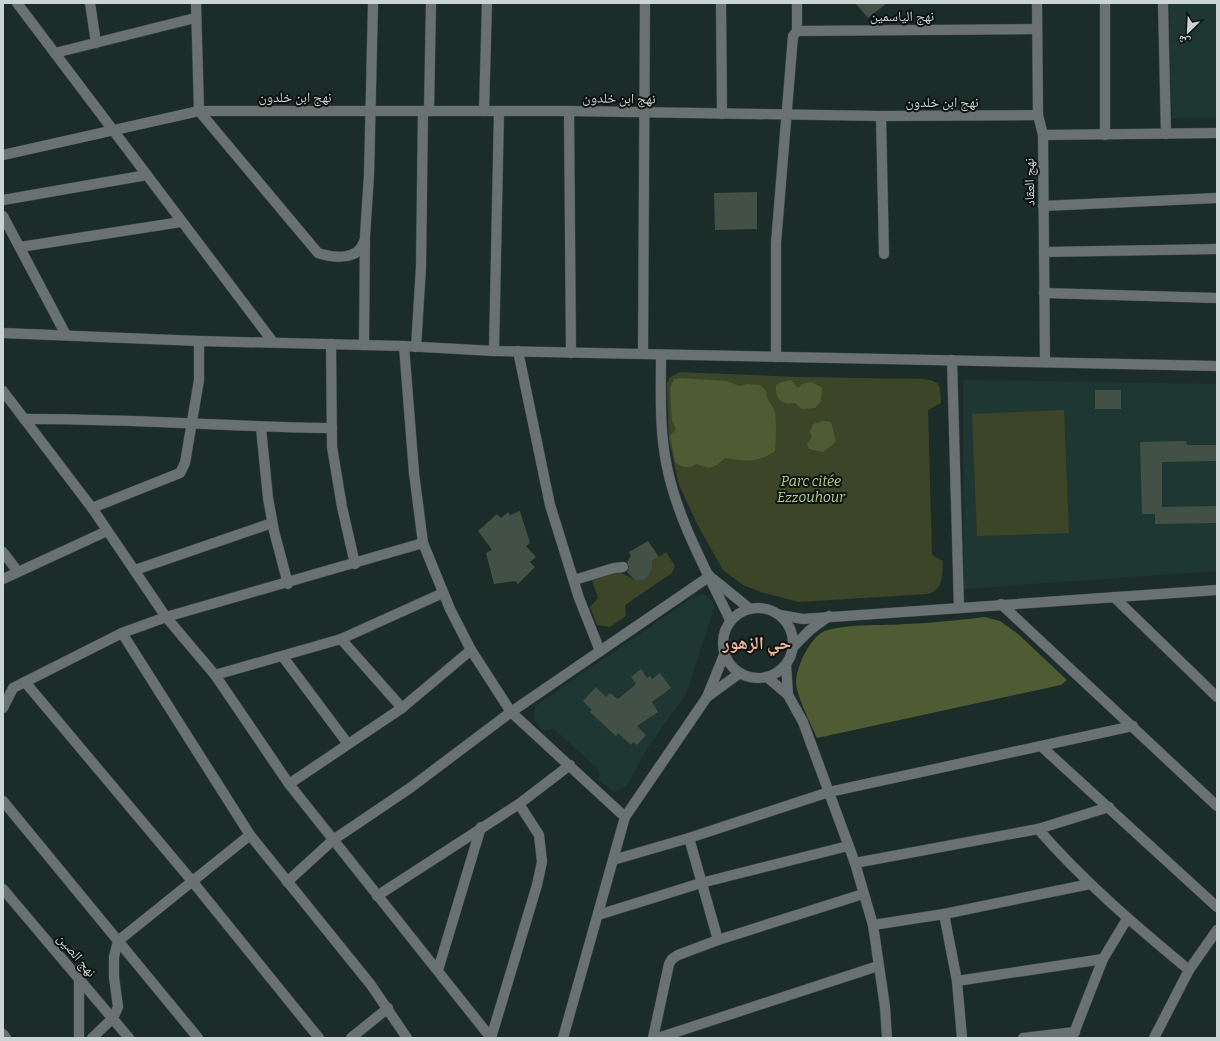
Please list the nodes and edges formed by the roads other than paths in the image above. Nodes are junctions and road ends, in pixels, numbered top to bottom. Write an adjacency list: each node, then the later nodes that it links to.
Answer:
1 (17, 3): 17 (street)
2 (90, 3): 16 (street)
3 (196, 3): 13 (street)
4 (373, 3): 23 (street)
5 (431, 3): 19 (street)
6 (487, 3): 20 (street)
7 (645, 3): 24 (street)
8 (721, 3): 25 (street)
9 (798, 3): 15 (street)
10 (1037, 3): 14 (street, نهج العقاد)
11 (1105, 3): 33 (street)
12 (1163, 3): 31 (street)
13 (195, 18): 16 (street); 18 (street)
14 (1036, 29): 15 (street, نهج الياسمين); 27 (street, نهج العقاد)
15 (797, 31): 26 (street)
16 (96, 43): 17 (street)
17 (55, 53): 29 (street)
18 (199, 110): 23 (street, نهج ابن خلدون); 29 (street, نهج ابن خلدون); 41 (street)
19 (426, 111): 20 (street, نهج ابن خلدون); 23 (street, نهج ابن خلدون); 55 (street)
20 (484, 111): 21 (street, نهج ابن خلدون)
21 (499, 111): 22 (street, نهج ابن خلدون); 56 (street)
22 (569, 111): 24 (street, نهج ابن خلدون); 58 (street)
23 (370, 112): 41 (street)
24 (645, 112): 25 (street, نهج ابن خلدون); 59 (street)
25 (722, 114): 26 (street, نهج ابن خلدون)
26 (788, 114): 28 (street, نهج ابن خلدون); 61 (street)
27 (1038, 115): 28 (street, نهج ابن خلدون); 32 (street, نهج العقاد)
28 (881, 116): 45 (street)
29 (115, 130): 34 (street, نهج ابن خلدون); 35 (street)
30 (1217, 133): 31 (street)
31 (1166, 134): 33 (street)
32 (1043, 135): 33 (street); 38 (street, نهج العقاد)
33 (1105, 135)
34 (3, 155)
35 (147, 175): 37 (street); 40 (street)
36 (1217, 198): 38 (street)
37 (3, 200)
38 (1043, 206): 44 (street, نهج العقاد)
39 (3, 216): 42 (street)
40 (181, 222): 42 (street); 51 (street)
41 (365, 236): 53 (street)
42 (20, 247): 49 (street)
43 (1217, 250): 44 (street)
44 (1044, 252): 46 (street, نهج العقاد)
45 (884, 254)
46 (1044, 293): 47 (street); 63 (street, نهج العقاد)
47 (1217, 298)
48 (3, 333): 49 (street)
49 (66, 335): 50 (street)
50 (199, 341): 51 (street); 67 (street)
51 (272, 342): 52 (street)
52 (331, 344): 53 (street); 69 (street)
53 (364, 345): 54 (street)
54 (404, 346): 55 (street); 73 (street)
55 (416, 347): 56 (street)
56 (494, 351): 57 (street)
57 (518, 351): 58 (street); 81 (street)
58 (571, 353): 59 (street)
59 (643, 353): 60 (street)
60 (661, 355): 61 (street); 79 (street)
61 (776, 357): 62 (street)
62 (952, 360): 63 (street); 87 (street)
63 (1045, 362): 64 (street)
64 (1217, 366)
65 (3, 391): 66 (street)
66 (24, 419): 67 (street); 70 (street)
67 (192, 424): 68 (street); 70 (street)
68 (261, 428): 69 (street); 71 (street)
69 (332, 428): 75 (street)
70 (92, 508): 72 (street)
71 (272, 523): 77 (street); 82 (street)
72 (107, 530): 77 (street); 78 (street)
73 (423, 544): 75 (street); 84 (street)
74 (3, 552): 78 (street)
75 (355, 564): 82 (street)
76 (623, 567): 81 (street)
77 (135, 570): 91 (street)
78 (18, 572): 80 (street)
79 (710, 576): 88 (street); 92 (street); 97 (street)
80 (3, 579)
81 (574, 580): 97 (street)
82 (288, 584): 91 (street)
83 (1217, 590): 85 (street)
84 (444, 594): 94 (street); 96 (street)
85 (1114, 597): 86 (street); 105 (street)
86 (1001, 604): 87 (street); 113 (street)
87 (959, 608): 90 (street)
88 (750, 609): 89 (street); 92 (street)
89 (780, 615): 90 (street); 95 (street)
90 (829, 616): 95 (street)
91 (166, 617): 93 (street); 102 (street)
92 (730, 620): 98 (street)
93 (122, 633): 104 (street); 126 (street)
94 (341, 639): 99 (street); 111 (street)
95 (793, 647): 100 (street)
96 (471, 650): 111 (street); 112 (street)
97 (600, 651): 112 (street)
98 (724, 655): 101 (street); 108 (street)
99 (283, 657): 102 (street); 114 (street)
100 (786, 664): 103 (street); 107 (street)
101 (740, 673): 103 (street); 108 (street)
102 (215, 675): 117 (street)
103 (768, 677): 107 (street)
104 (25, 682): 106 (street); 132 (street)
105 (1212, 688): 109 (street)
106 (8, 689): 110 (street)
107 (788, 694): 118 (street)
108 (707, 697): 123 (street)
109 (1217, 697)
110 (3, 708)
111 (402, 708): 114 (street)
112 (511, 712): 116 (street); 128 (street)
113 (1133, 726): 115 (street); 119 (street)
114 (348, 744): 117 (street)
115 (1042, 747): 118 (street); 122 (street)
116 (570, 765): 121 (street); 123 (street)
117 (288, 784): 128 (street)
118 (829, 792): 127 (street); 129 (street)
119 (1216, 801)
120 (3, 802): 146 (street)
121 (519, 804): 124 (street); 165 (street)
122 (1109, 807): 125 (street); 139 (street)
123 (625, 816): 130 (street)
124 (481, 827): 138 (street); 149 (street)
125 (1038, 829): 131 (street); 135 (street)
126 (250, 835): 132 (street); 133 (street)
127 (688, 838): 130 (street); 134 (street)
128 (333, 840): 133 (street); 138 (street)
129 (848, 846): 131 (street); 134 (street)
130 (613, 860): 141 (street)
131 (855, 863): 137 (street)
132 (192, 881): 146 (street); 162 (street)
133 (287, 882): 153 (street)
134 (701, 883): 141 (street); 145 (street)
135 (1090, 884): 140 (street); 142 (street)
136 (3, 889): 151 (street, نهج الصين)
137 (863, 894): 143 (street); 145 (street)
138 (377, 896): 149 (street)
139 (1217, 907)
140 (944, 914): 143 (street); 152 (street)
141 (598, 915): 166 (street)
142 (1127, 919): 147 (street); 150 (street)
143 (873, 925): 148 (street)
144 (1217, 930): 150 (street)
145 (718, 940): 167 (street)
146 (118, 941): 154 (street); 161 (street)
147 (1103, 959): 152 (street); 156 (street)
148 (878, 966): 168 (street); 169 (street)
149 (438, 970): 165 (street)
150 (1189, 970): 172 (street)
151 (79, 978): 154 (street, نهج الصين); 158 (street)
152 (957, 980): 170 (street)
153 (388, 1008): 163 (street); 164 (street)
154 (113, 1018): 159 (street); 160 (street, نهج الصين)
155 (3, 1034): 157 (street)
156 (1074, 1035): 171 (street)
157 (6, 1038)
158 (79, 1038)
159 (92, 1038)
160 (129, 1038)
161 (198, 1038)
162 (319, 1038)
163 (351, 1038)
164 (408, 1038)
165 (491, 1038)
166 (563, 1038)
167 (653, 1038)
168 (658, 1038)
169 (887, 1038)
170 (962, 1038)
171 (1023, 1038)
172 (1154, 1038)

